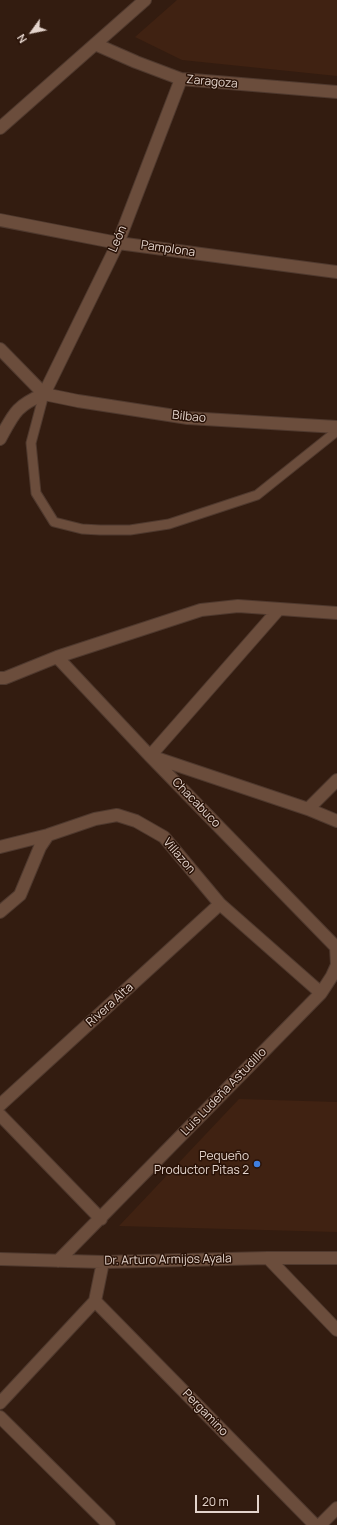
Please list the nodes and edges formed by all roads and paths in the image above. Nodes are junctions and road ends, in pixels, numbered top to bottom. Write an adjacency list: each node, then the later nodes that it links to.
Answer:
1 (145, 0): 2 (street)
2 (95, 44): 3 (street, Zaragoza); 5 (street)
3 (181, 79): 4 (street, Zaragoza); 7 (street, León)
4 (337, 92)
5 (0, 128)
6 (0, 220): 7 (street, Pamplona)
7 (118, 243): 8 (street, Pamplona); 10 (street, León)
8 (337, 272)
9 (0, 349): 10 (street)
10 (44, 394): 11 (street, Bilbao); 12 (lane); 13 (street)
11 (337, 427)
12 (337, 431)
13 (0, 439)
14 (279, 609): 15 (street); 16 (street); 18 (street)
15 (337, 613)
16 (57, 657): 17 (street); 18 (street, Chacabuco)
17 (2, 678)
18 (150, 756): 20 (street); 26 (street, Chacabuco)
19 (337, 780): 20 (street)
20 (308, 809): 21 (street)
21 (337, 821)
22 (48, 835): 23 (street, Villazon); 24 (street, Villazon); 25 (street)
23 (0, 847)
24 (220, 904): 27 (street, Villazon); 28 (street, Rivera Alta)
25 (0, 912)
26 (336, 947): 27 (street, Luis Ludeña Astudillo)
27 (321, 993): 30 (street, Luis Ludeña Astudillo)
28 (0, 1105)
29 (0, 1115): 30 (street)
30 (101, 1218): 34 (street, Luis Ludeña Astudillo)
31 (268, 1258): 32 (street, Dr. Arturo Armijos Ayala); 35 (street, Dr. Arturo Armijos Ayala); 37 (street)
32 (337, 1258)
33 (0, 1259): 34 (street, Dr. Arturo Armijos Ayala)
34 (58, 1261): 35 (street, Dr. Arturo Armijos Ayala)
35 (103, 1262): 36 (street)
36 (95, 1301): 38 (street); 42 (street, Pergamino)
37 (337, 1330)
38 (0, 1403)
39 (0, 1416): 41 (street)
40 (337, 1508): 43 (street)
41 (108, 1525)
42 (315, 1525)
43 (320, 1525)

